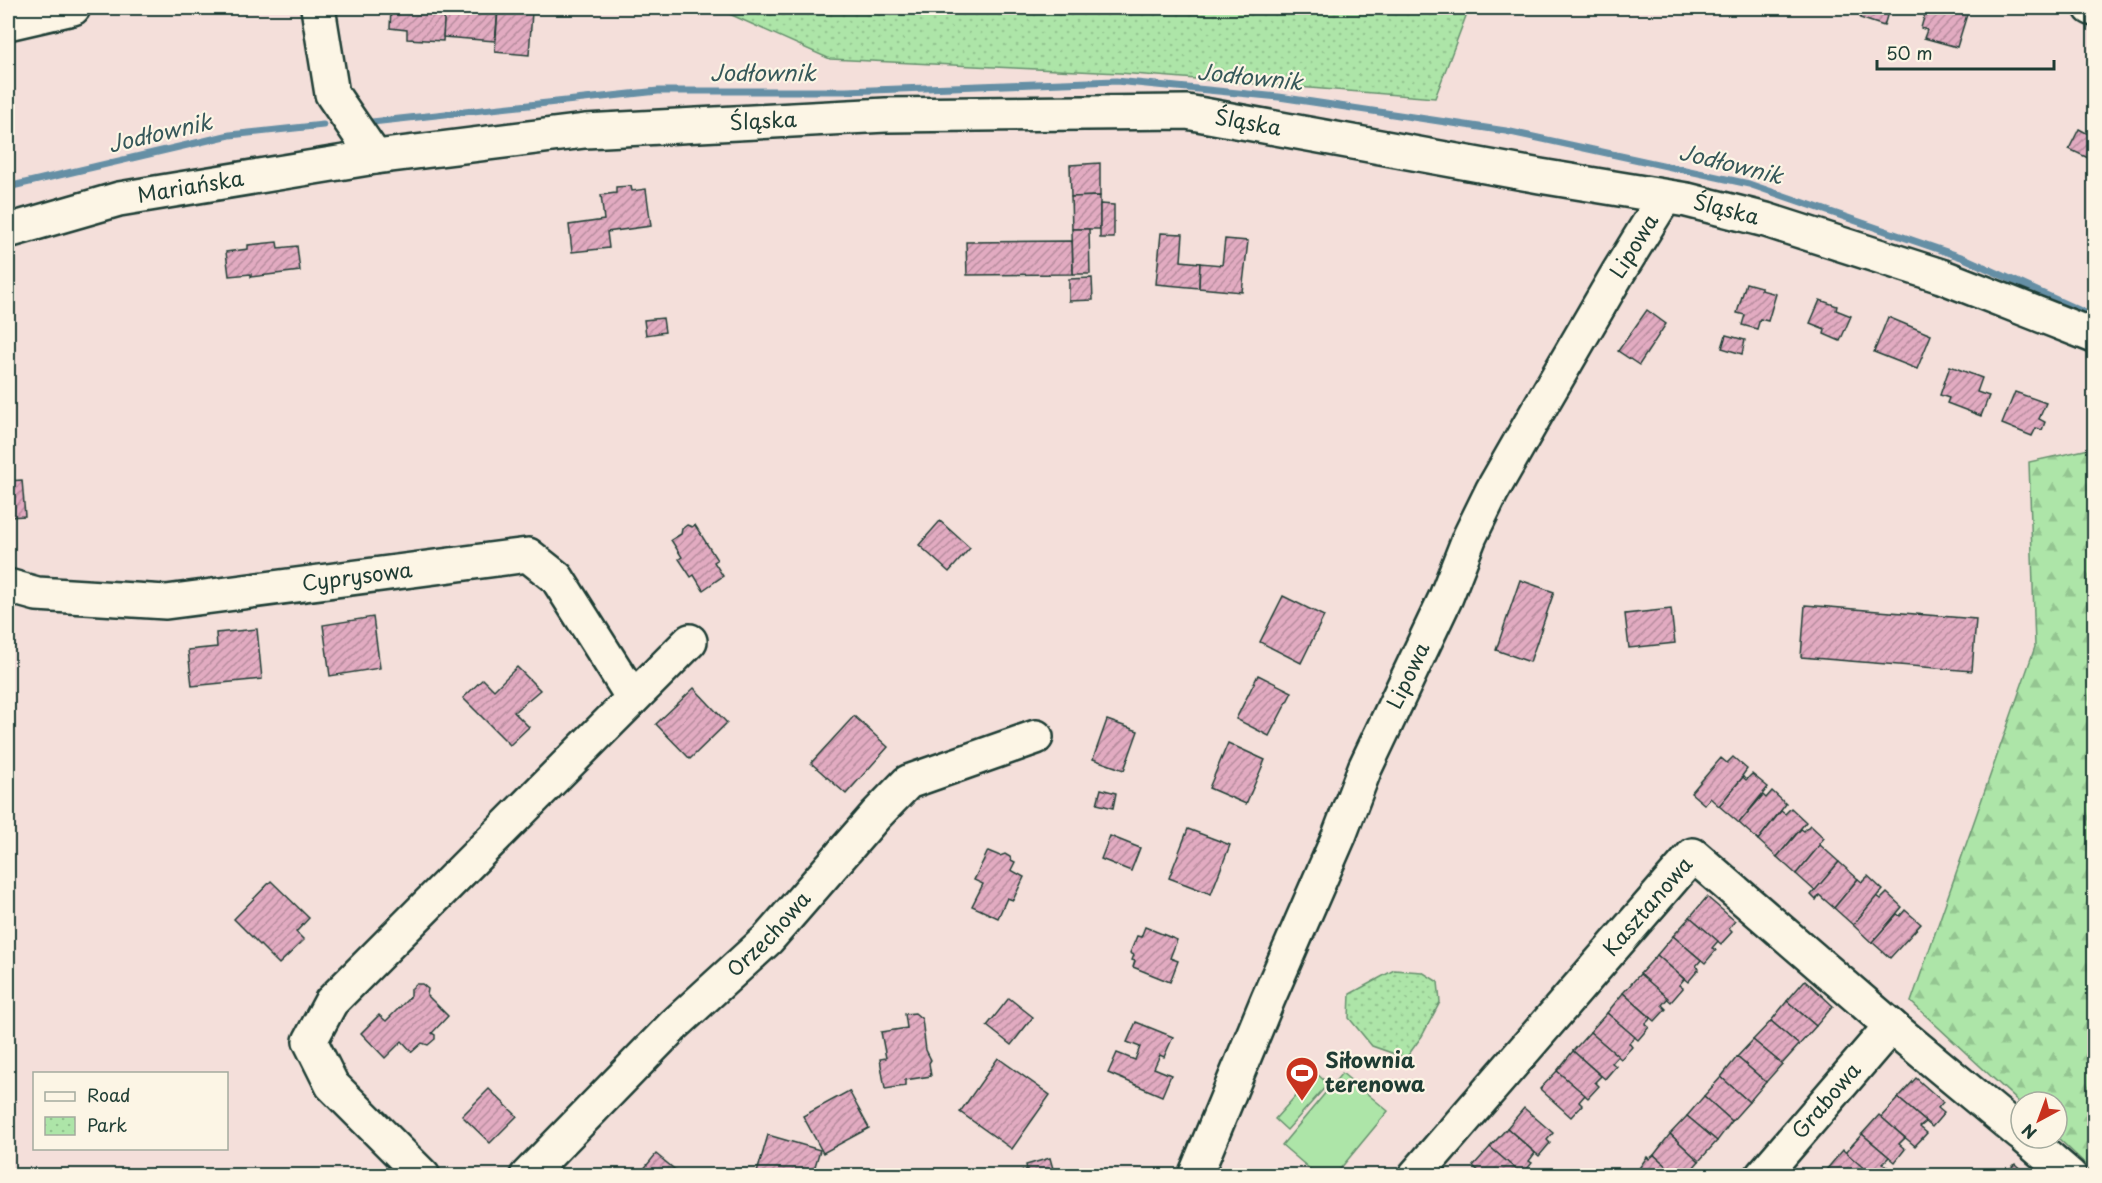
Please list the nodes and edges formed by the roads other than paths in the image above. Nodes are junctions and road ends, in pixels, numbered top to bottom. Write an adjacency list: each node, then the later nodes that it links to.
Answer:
1 (73, 8): 3 (street)
2 (318, 8): 4 (street)
3 (8, 22)
4 (375, 157): 5 (street, Śląska); 6 (street, Mariańska)
5 (1665, 197): 7 (street, Śląska); 17 (street, Lipowa)
6 (8, 231)
7 (2094, 336)
8 (8, 586): 10 (street, Cyprysowa)
9 (690, 641): 10 (street)
10 (633, 698): 15 (street)
11 (1036, 737): 16 (street, Orzechowa)
12 (1891, 1026): 13 (street, Kasztanowa); 18 (street, Kasztanowa); 19 (street, Grabowa)
13 (2009, 1124)
14 (2040, 1150): 20 (street)
15 (423, 1176)
16 (527, 1176)
17 (1195, 1176)
18 (1415, 1176)
19 (1762, 1176)
20 (2070, 1176)

